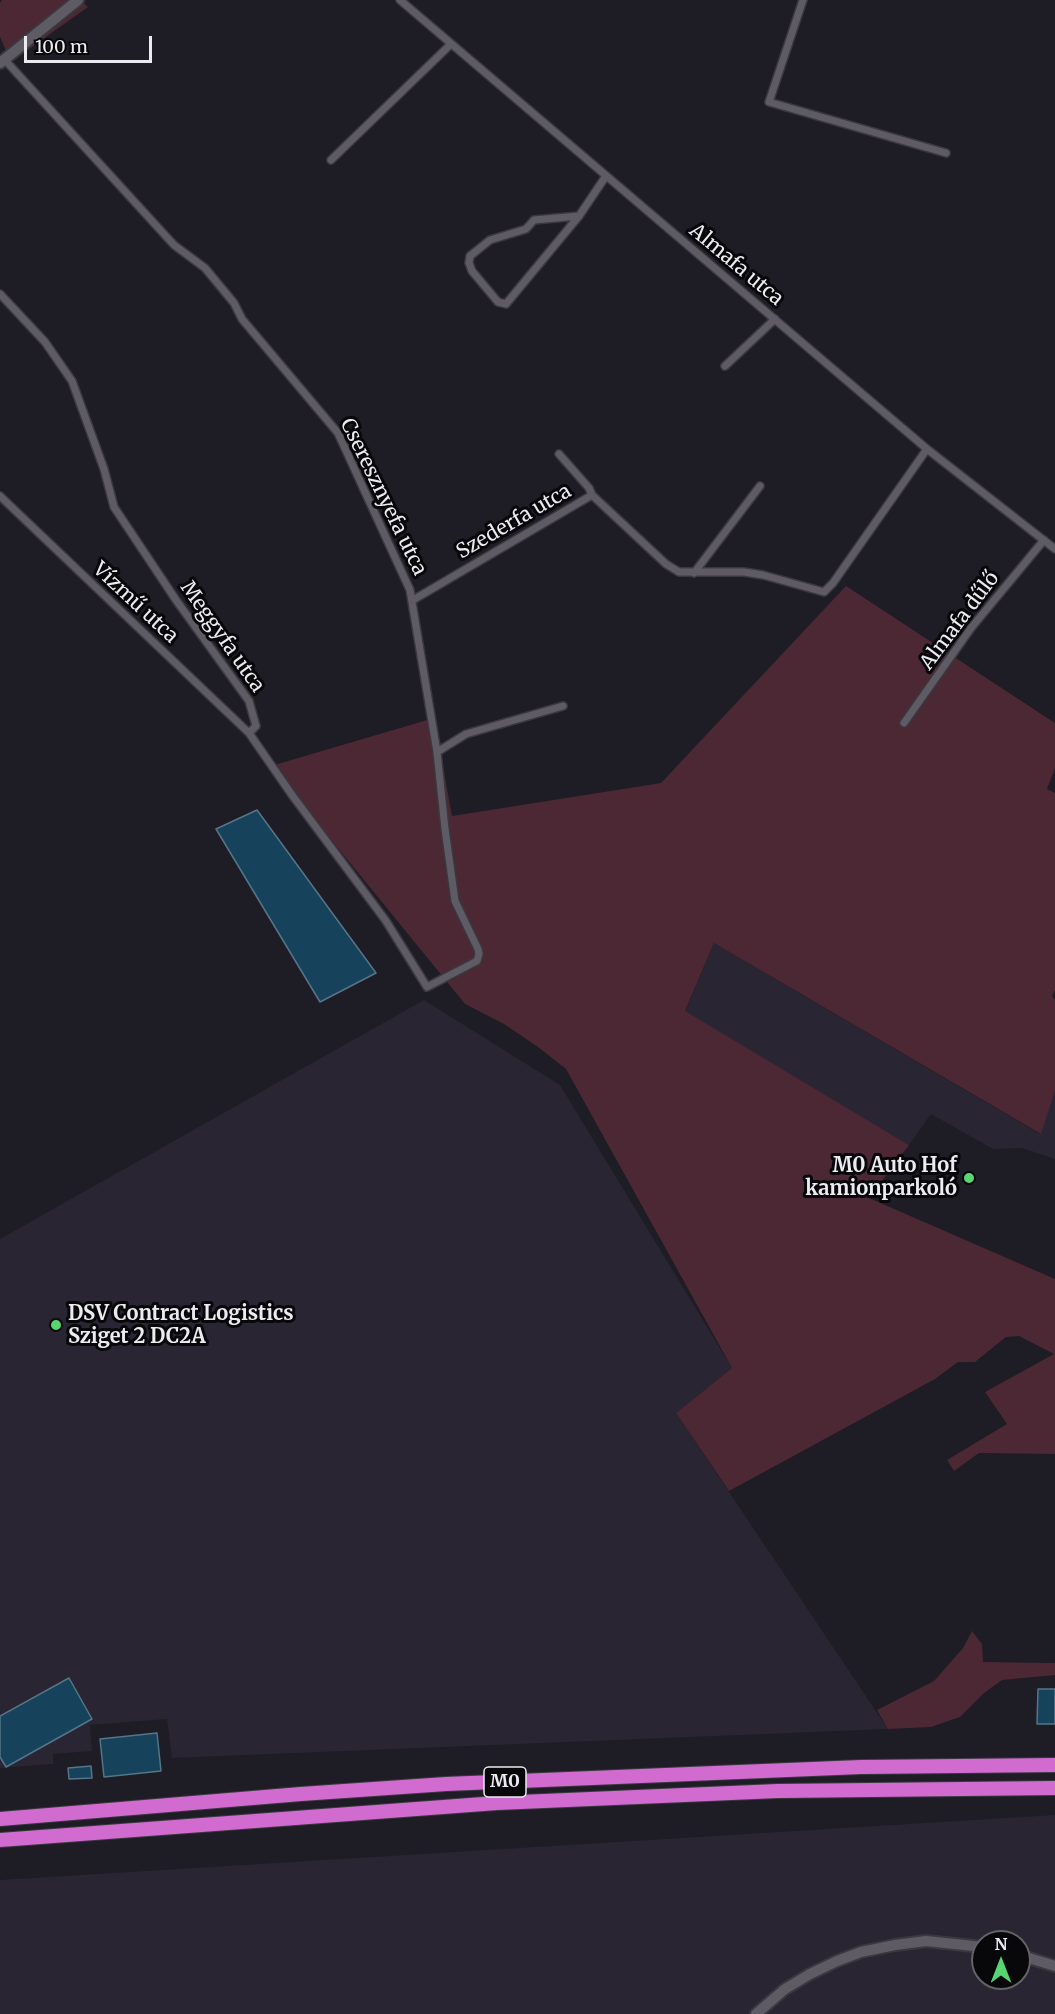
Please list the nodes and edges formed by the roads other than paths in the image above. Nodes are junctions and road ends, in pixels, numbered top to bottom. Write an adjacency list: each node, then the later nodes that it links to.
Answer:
1 (78, 0): 5 (main road)
2 (400, 0): 4 (street, Almafa utca)
3 (803, 0): 6 (street)
4 (450, 44): 7 (street); 8 (street, Almafa utca)
5 (2, 61): 21 (street, Cseresznyefa utca)
6 (946, 153)
7 (331, 160)
8 (606, 176): 9 (street); 11 (street, Almafa utca)
9 (579, 216): 9 (street)
10 (0, 294): 24 (street, Meggyfa utca)
11 (775, 319): 12 (street); 13 (street, Almafa utca)
12 (725, 366)
13 (927, 448): 18 (street, Almafa utca); 20 (street, Szederfa utca)
14 (559, 454): 16 (street)
15 (760, 486): 20 (street)
16 (592, 495): 20 (street, Szederfa utca); 21 (street, Szederfa utca)
17 (0, 496): 24 (street, Vízmű utca)
18 (1044, 540): 19 (street, Almafa utca); 23 (street, Almafa dűlő)
19 (1055, 549)
20 (694, 573)
21 (413, 600): 25 (street, Cseresznyefa utca)
22 (563, 706): 25 (street)
23 (904, 723)
24 (249, 733): 25 (street, Cseresznyefa utca)
25 (437, 752)
26 (1055, 1765): 28 (highway, M0)
27 (1055, 1788): 29 (highway, M0)
28 (0, 1817)
29 (0, 1840)
30 (971, 1946): 33 (main road)
31 (1031, 1959): 32 (main road)
32 (1055, 1966)
33 (756, 2014)

